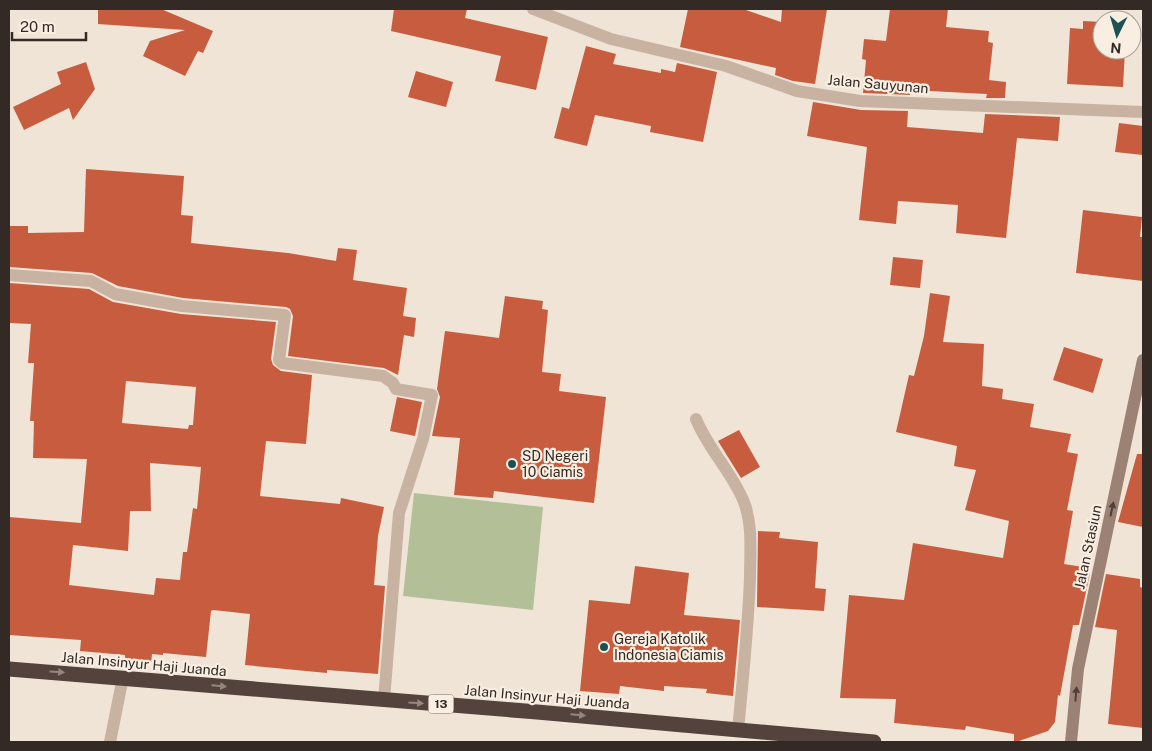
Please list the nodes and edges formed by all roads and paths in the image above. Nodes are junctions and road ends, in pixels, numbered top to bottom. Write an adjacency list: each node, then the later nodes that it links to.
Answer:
1 (533, 9): 2 (street, Jalan Sauyunan)
2 (1143, 112)
3 (9, 275): 8 (street)
4 (1143, 360): 12 (street, Jalan Stasiun, one-way to 4)
5 (696, 419): 9 (street)
6 (9, 669): 7 (highway, Jalan Insinyur Haji Juanda / 13, one-way to 7)
7 (123, 677): 8 (highway, Jalan Insinyur Haji Juanda / 13, one-way to 8); 10 (street)
8 (384, 700): 9 (highway, Jalan Insinyur Haji Juanda / 13, one-way to 9)
9 (738, 730): 11 (highway, Jalan Insinyur Haji Juanda / 13)
10 (110, 742)
11 (874, 742)
12 (1072, 742)

